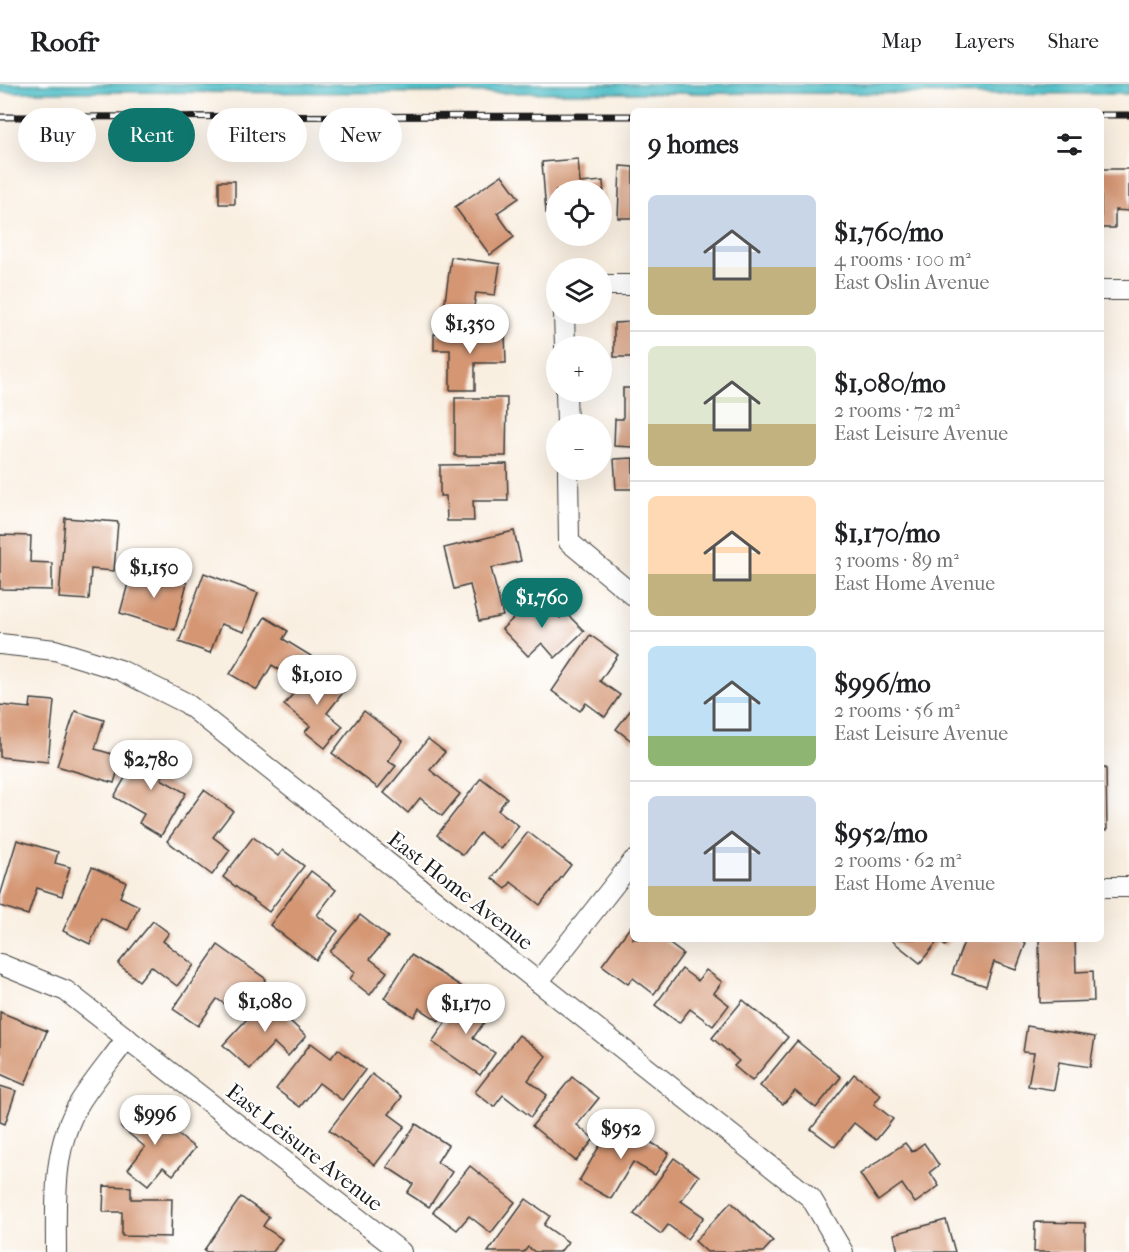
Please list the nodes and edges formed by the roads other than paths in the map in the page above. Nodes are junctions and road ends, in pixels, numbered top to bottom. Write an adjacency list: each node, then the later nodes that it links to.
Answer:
1 (612, 285): 2 (street)
2 (630, 285)
3 (1104, 290): 4 (street)
4 (1129, 290)
5 (568, 480): 6 (street)
6 (630, 593)
7 (0, 644): 12 (street, East Home Avenue)
8 (630, 865): 12 (street)
9 (1104, 887): 10 (street)
10 (1129, 888)
11 (0, 964): 13 (street, East Leisure Avenue)
12 (538, 982): 16 (street, East Home Avenue)
13 (127, 1038): 14 (street); 15 (street, East Leisure Avenue)
14 (56, 1252)
15 (401, 1252)
16 (843, 1252)

